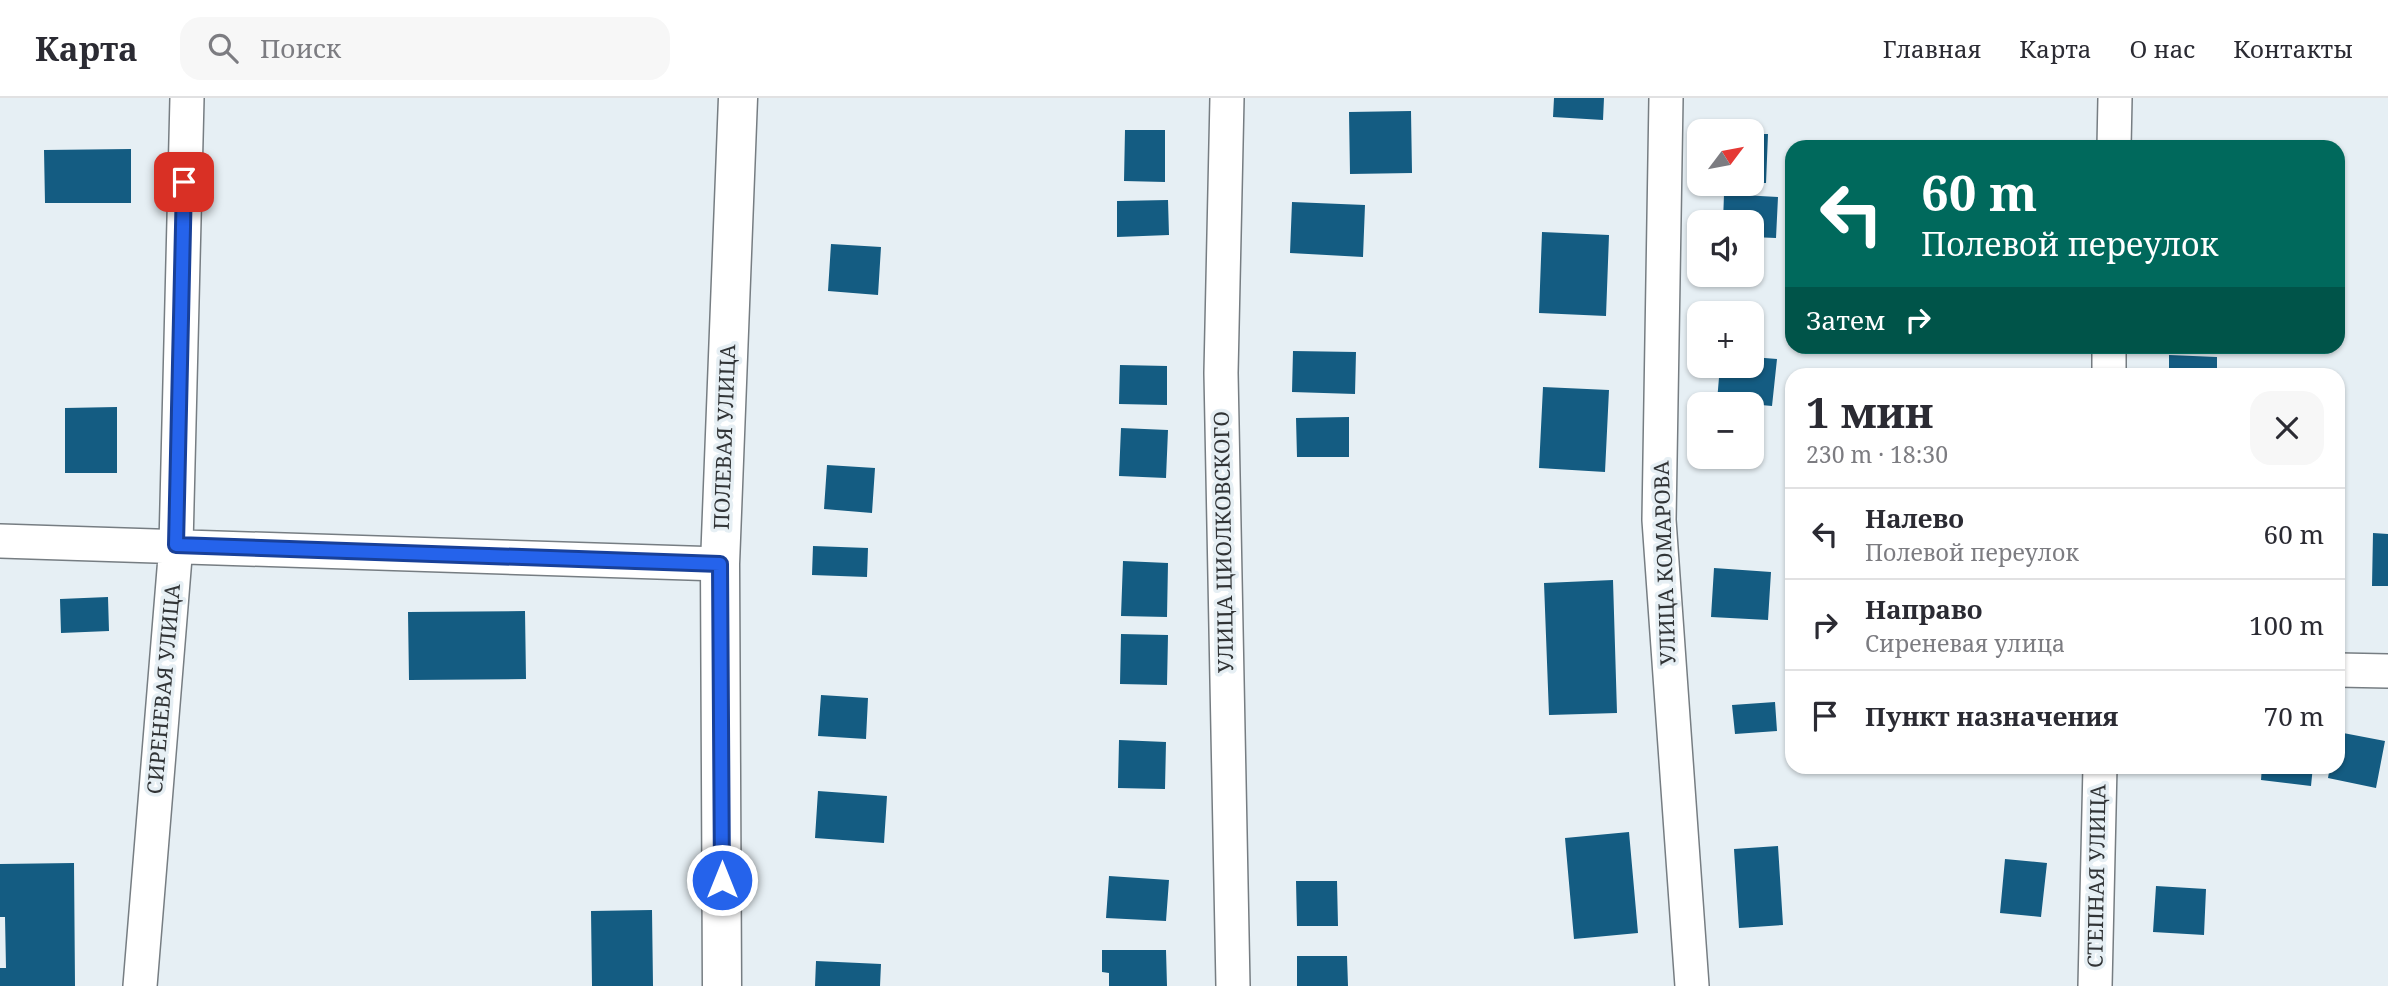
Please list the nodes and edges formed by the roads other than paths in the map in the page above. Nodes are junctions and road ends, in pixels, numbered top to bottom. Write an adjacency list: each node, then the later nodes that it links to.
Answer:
1 (187, 98): 8 (street, СИРЕНЕВАЯ УЛИЦА)
2 (738, 98): 9 (street, ПОЛЕВАЯ УЛИЦА)
3 (1227, 98): 15 (street, УЛИЦА ЦИОЛКОВСКОГО)
4 (1666, 98): 16 (street, УЛИЦА КОМАРОВА)
5 (2115, 98): 6 (street)
6 (2114, 140)
7 (0, 541): 8 (street)
8 (176, 545): 9 (street); 13 (street, СИРЕНЕВАЯ УЛИЦА)
9 (720, 564): 14 (street, ПОЛЕВАЯ УЛИЦА)
10 (2345, 670): 11 (street)
11 (2388, 671)
12 (2100, 774): 17 (street, СТЕПНАЯ УЛИЦА)
13 (141, 986)
14 (722, 986)
15 (1233, 986)
16 (1692, 986)
17 (2095, 986)

